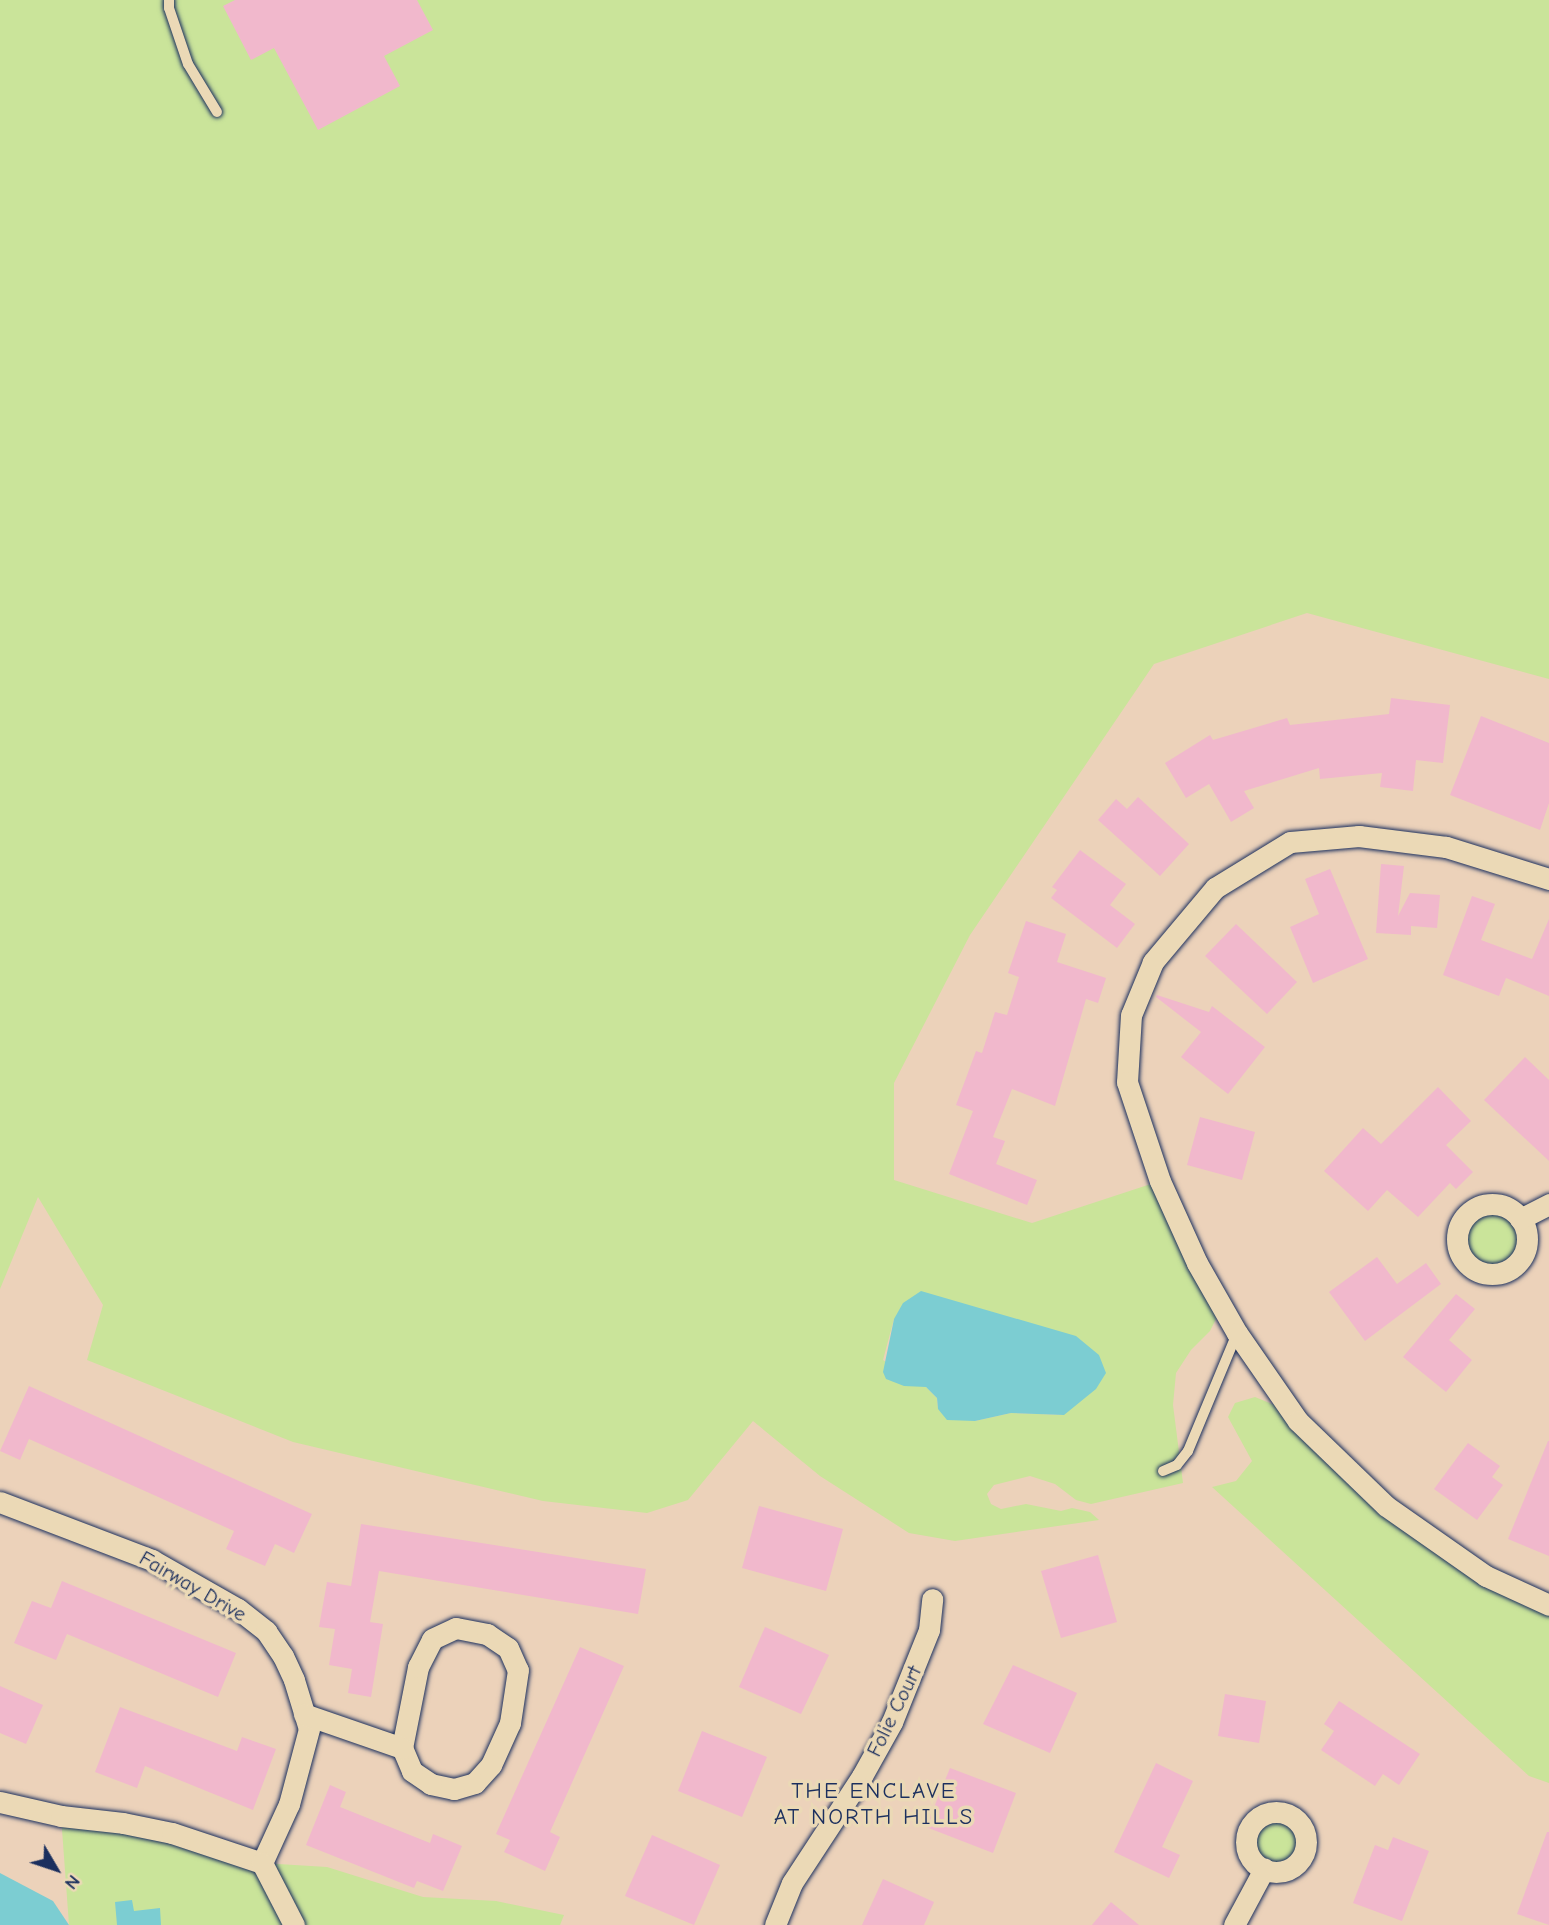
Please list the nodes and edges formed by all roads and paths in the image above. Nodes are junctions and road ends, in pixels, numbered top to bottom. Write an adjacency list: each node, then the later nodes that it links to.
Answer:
1 (169, 0): 2 (lane)
2 (217, 112)
3 (1549, 879): 6 (street)
4 (1549, 1204): 5 (street)
5 (1520, 1219)
6 (1237, 1333): 7 (lane); 10 (street)
7 (1163, 1471)
8 (0, 1502): 11 (street, Fairway Drive)
9 (932, 1599): 17 (street, Folie Court)
10 (1549, 1605)
11 (304, 1714): 12 (street); 14 (street, Fairway Drive)
12 (401, 1748): 12 (street)
13 (0, 1802): 14 (street)
14 (262, 1863): 16 (street)
15 (1264, 1869): 18 (street)
16 (292, 1923)
17 (775, 1925)
18 (1234, 1925)

